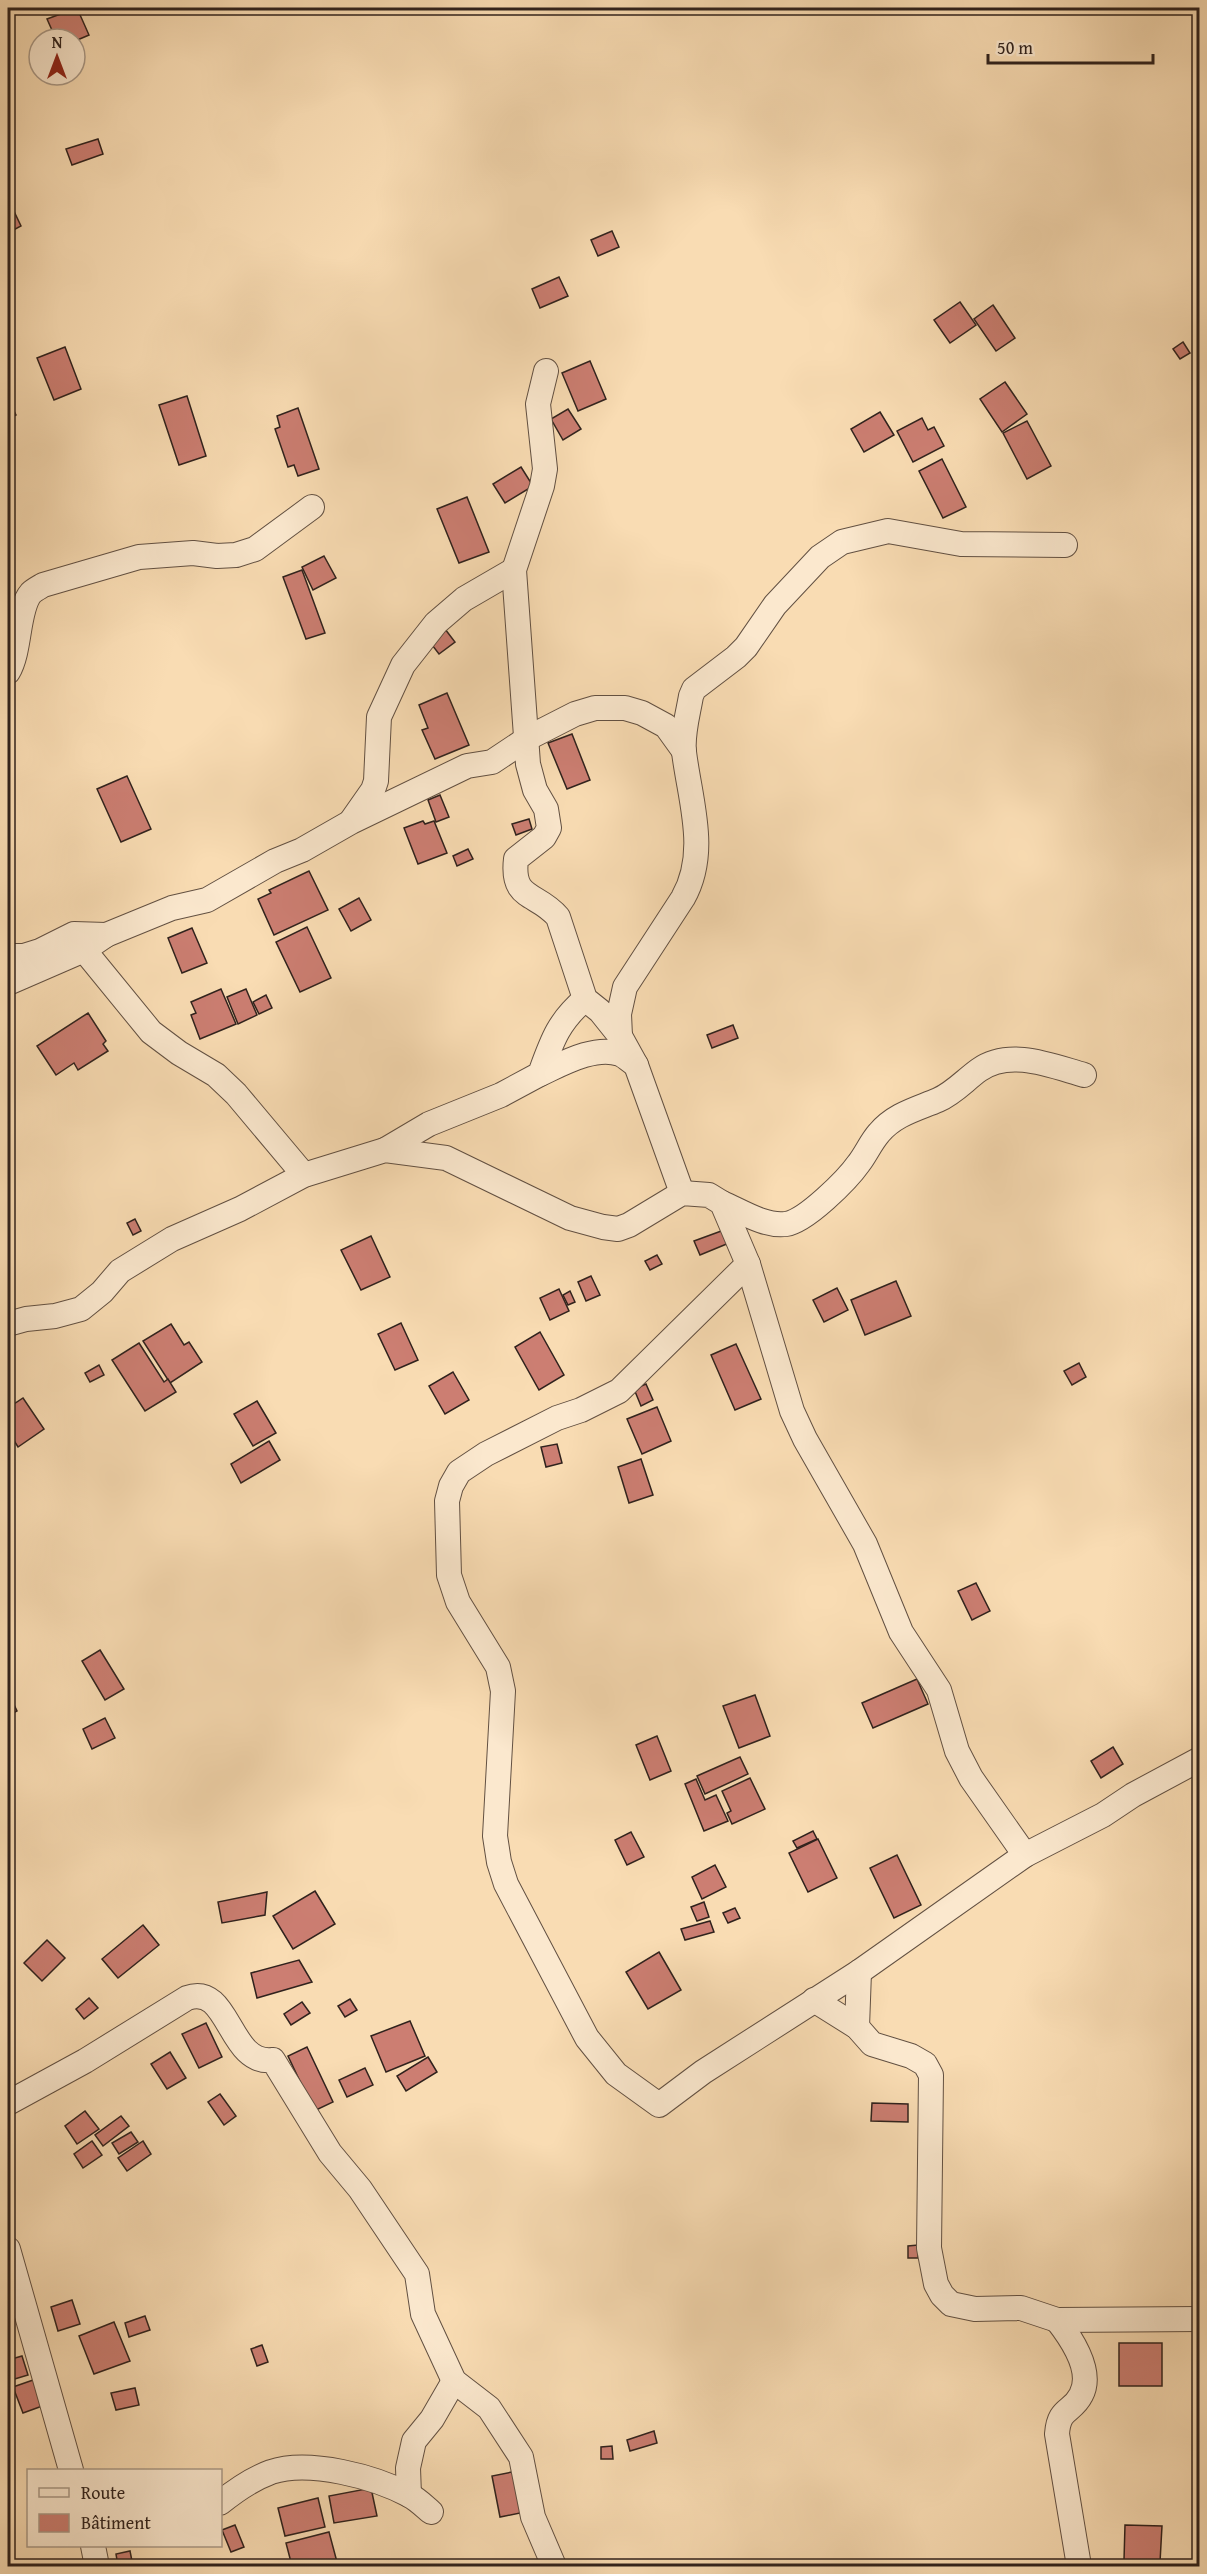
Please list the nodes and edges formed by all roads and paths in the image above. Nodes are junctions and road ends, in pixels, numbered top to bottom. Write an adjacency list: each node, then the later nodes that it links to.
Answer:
1 (546, 371): 4 (street)
2 (312, 507): 5 (street)
3 (1065, 545): 7 (street)
4 (514, 570): 6 (street); 10 (street)
5 (8, 672)
6 (528, 738): 7 (street); 8 (street); 9 (street)
7 (684, 751): 16 (street)
8 (492, 762): 9 (street); 10 (street)
9 (535, 790): 15 (street)
10 (351, 822): 11 (street)
11 (106, 934): 12 (street); 13 (street)
12 (84, 950): 14 (street); 21 (street)
13 (8, 956)
14 (8, 983)
15 (585, 999): 16 (street); 18 (street)
16 (621, 1036): 17 (street)
17 (636, 1065): 18 (street); 22 (street)
18 (540, 1074): 20 (street)
19 (1084, 1075): 23 (street)
20 (385, 1150): 21 (street); 22 (street)
21 (304, 1175): 25 (street)
22 (682, 1194): 23 (street)
23 (722, 1203): 24 (street)
24 (748, 1264): 27 (street); 29 (street)
25 (8, 1324)
26 (1200, 1759): 27 (street)
27 (1025, 1855): 28 (street)
28 (859, 1972): 29 (street); 30 (street)
29 (814, 2000): 30 (street)
30 (857, 2027): 34 (street)
31 (8, 2103): 35 (street)
32 (8, 2249): 36 (street)
33 (1200, 2319): 34 (street)
34 (1057, 2320): 41 (street)
35 (453, 2381): 37 (street); 40 (street)
36 (71, 2469)
37 (409, 2495): 38 (street); 39 (street)
38 (222, 2502)
39 (431, 2512)
40 (554, 2566)
41 (1079, 2566)

